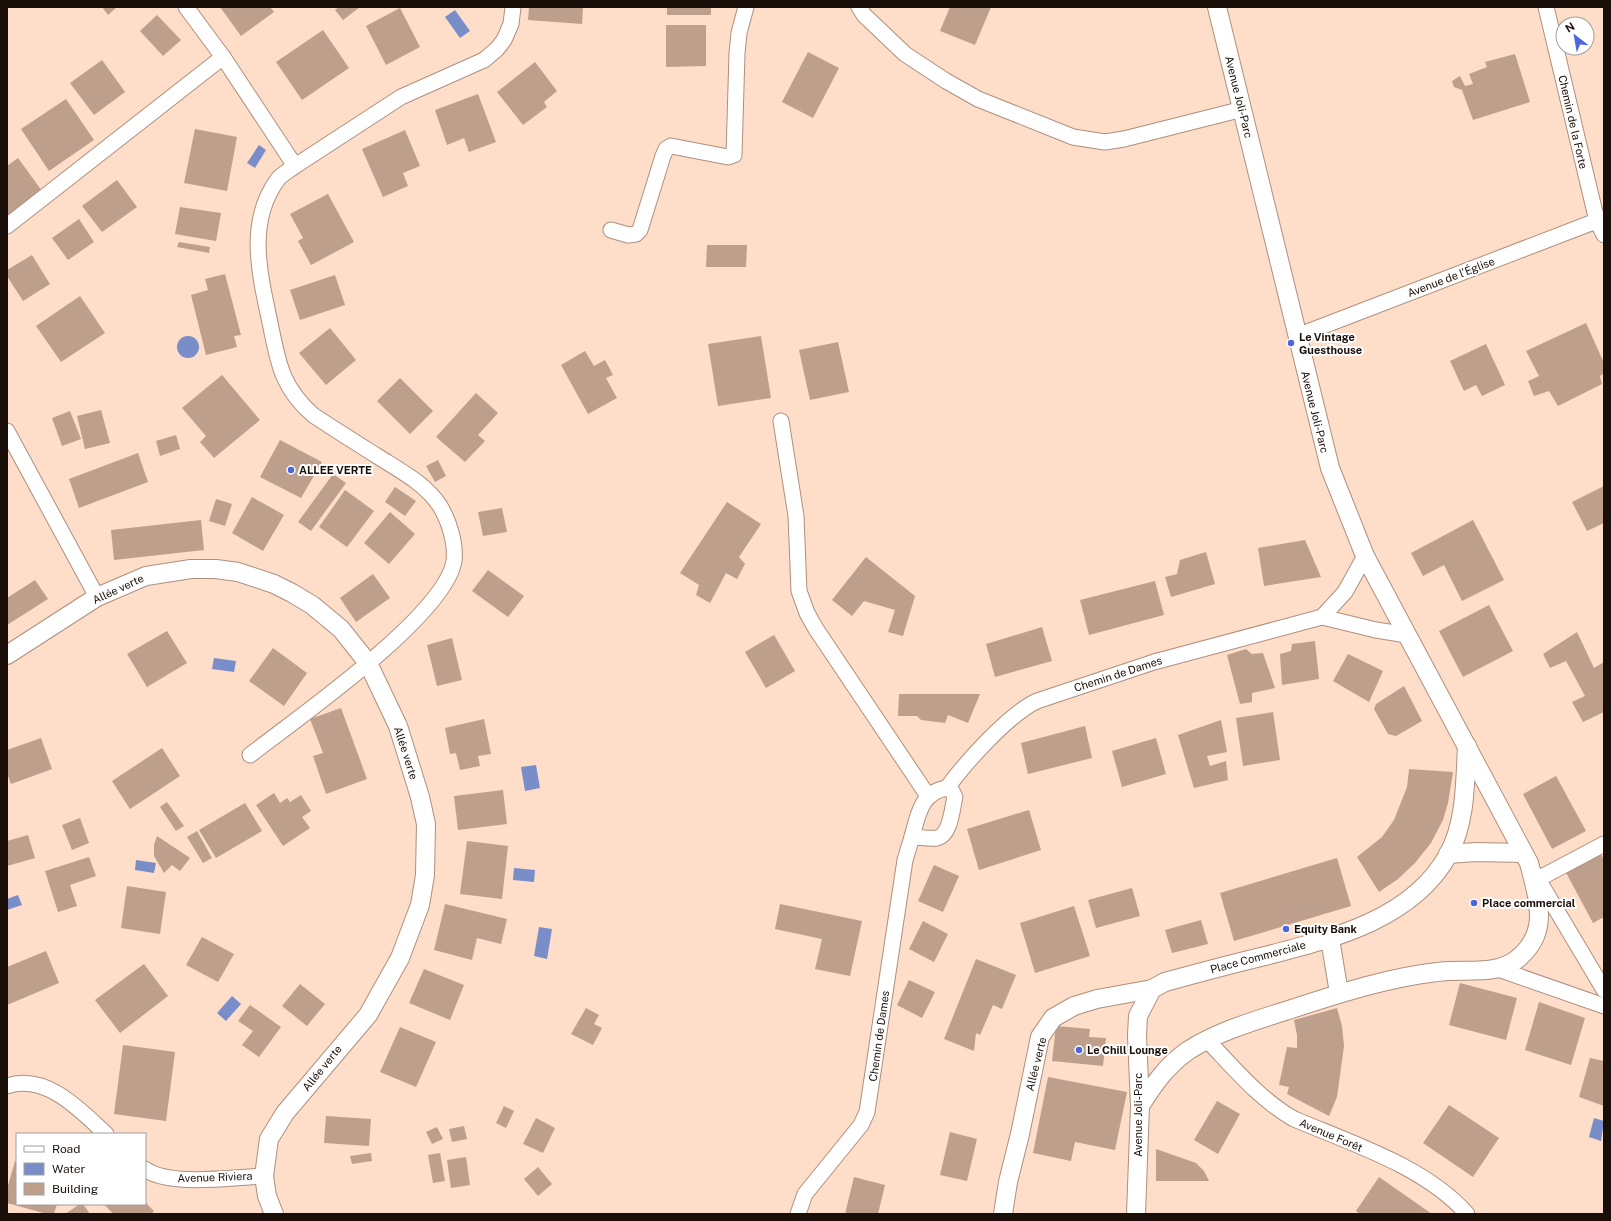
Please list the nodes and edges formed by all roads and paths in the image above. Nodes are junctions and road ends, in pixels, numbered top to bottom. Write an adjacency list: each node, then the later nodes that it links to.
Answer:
1 (186, 7): 7 (street)
2 (513, 7): 9 (street)
3 (746, 7): 12 (street)
4 (859, 7): 8 (street)
5 (1217, 7): 8 (street, Avenue Joli-Parc)
6 (1546, 7): 10 (street, Chemin de la Forte)
7 (224, 57): 9 (street); 11 (street)
8 (1243, 109): 14 (street, Avenue Joli-Parc)
9 (295, 166): 22 (street)
10 (1600, 219): 13 (street, Chemin de la Forte); 14 (street, Avenue de l'Église)
11 (7, 226)
12 (611, 230)
13 (1604, 235)
14 (1297, 336): 17 (street, Avenue Joli-Parc)
15 (781, 421): 26 (street)
16 (7, 431): 18 (street)
17 (1365, 556): 19 (street); 20 (street, Avenue Joli-Parc)
18 (97, 597): 21 (street, Allée verte); 22 (street, Allée verte)
19 (1322, 617): 20 (street); 25 (street, Chemin de Dames)
20 (1407, 635): 23 (street, Avenue Joli-Parc)
21 (7, 655)
22 (368, 663): 24 (street); 43 (street, Allée verte)
23 (1467, 746): 29 (street, Place Commerciale); 30 (street, Avenue Joli-Parc)
24 (250, 755)
25 (947, 788): 26 (street); 27 (street)
26 (928, 796): 27 (street, Chemin de Dames)
27 (912, 837): 45 (street, Chemin de Dames)
28 (1604, 844): 31 (street)
29 (1448, 854): 30 (street); 32 (street, Place Commerciale)
30 (1526, 858): 31 (street); 33 (street, Avenue Joli-Parc)
31 (1538, 879): 35 (street)
32 (1330, 939): 34 (street, Place Commerciale); 36 (street)
33 (1498, 969): 36 (street); 37 (street)
34 (1152, 990): 40 (street, Avenue Joli-Parc); 46 (street, Allée verte)
35 (1604, 990)
36 (1339, 993): 38 (street)
37 (1604, 1006)
38 (1207, 1040): 40 (street); 48 (street, Avenue Forêt)
39 (7, 1086): 41 (street)
40 (1140, 1106): 47 (street, Avenue Joli-Parc)
41 (105, 1133)
42 (146, 1170): 43 (street, Avenue Riviera)
43 (264, 1176): 44 (street, Allée verte)
44 (274, 1214)
45 (798, 1214)
46 (1003, 1214)
47 (1136, 1214)
48 (1467, 1214)

